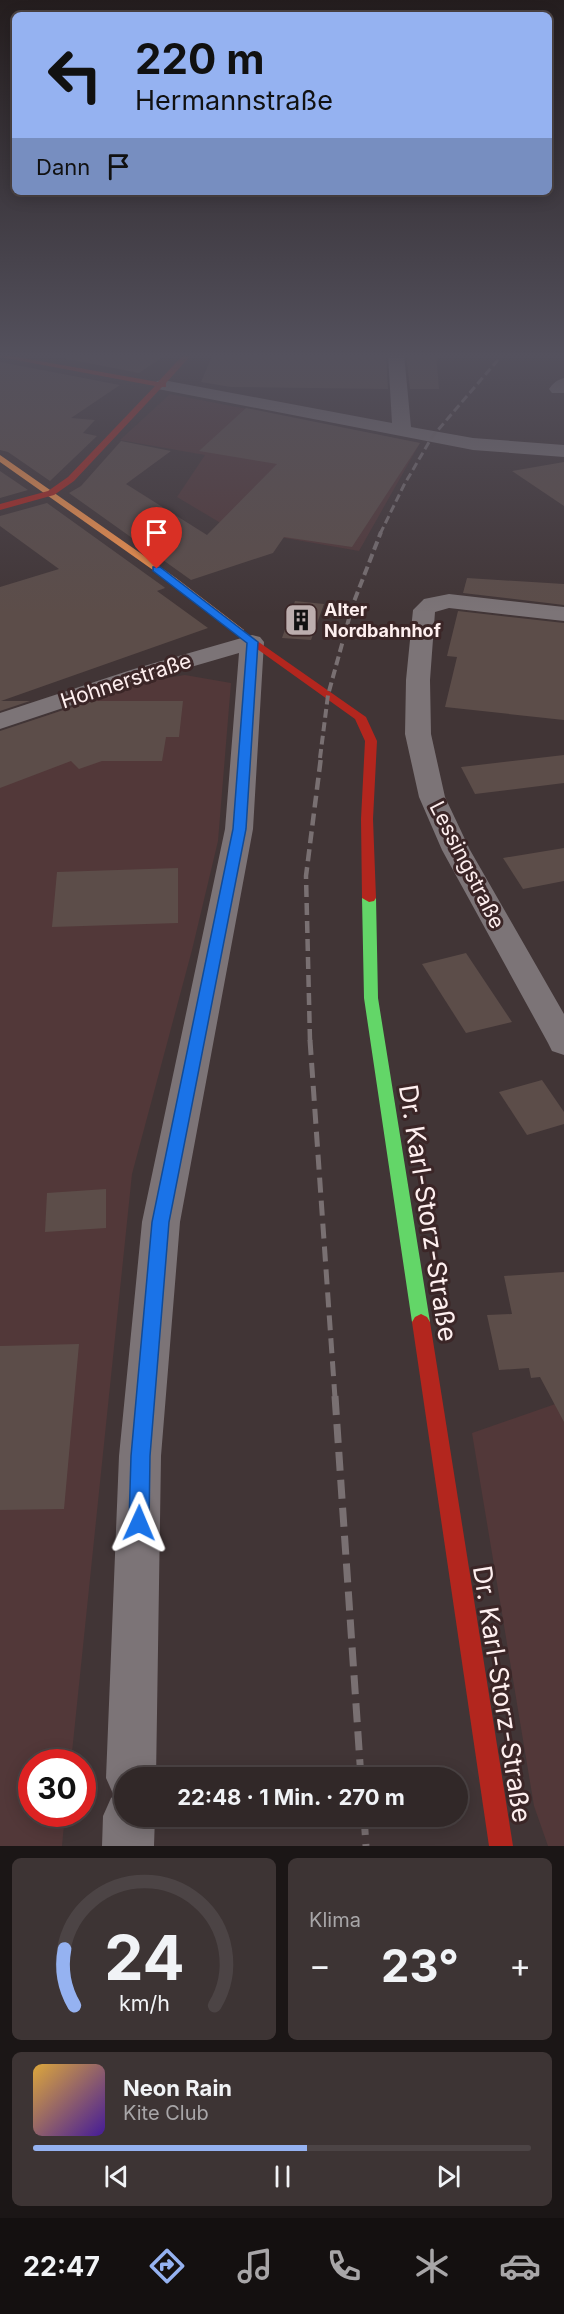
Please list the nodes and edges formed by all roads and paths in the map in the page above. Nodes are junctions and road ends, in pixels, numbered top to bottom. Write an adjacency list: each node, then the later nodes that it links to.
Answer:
1 (109, 440): 5 (street)
2 (452, 440): 3 (street)
3 (564, 451)
4 (0, 458): 5 (street, Dr. Karl-Storz-Straße)
5 (51, 493): 6 (street); 8 (street, Dr. Karl-Storz-Straße)
6 (0, 507)
7 (564, 614): 10 (street, Lessingstraße)
8 (252, 642): 9 (street, Hohnerstraße); 11 (street); 14 (street, Dr. Karl-Storz-Straße)
9 (0, 721)
10 (564, 1043)
11 (131, 1767)
12 (129, 1827): 13 (street)
13 (128, 1846)
14 (501, 1846)

